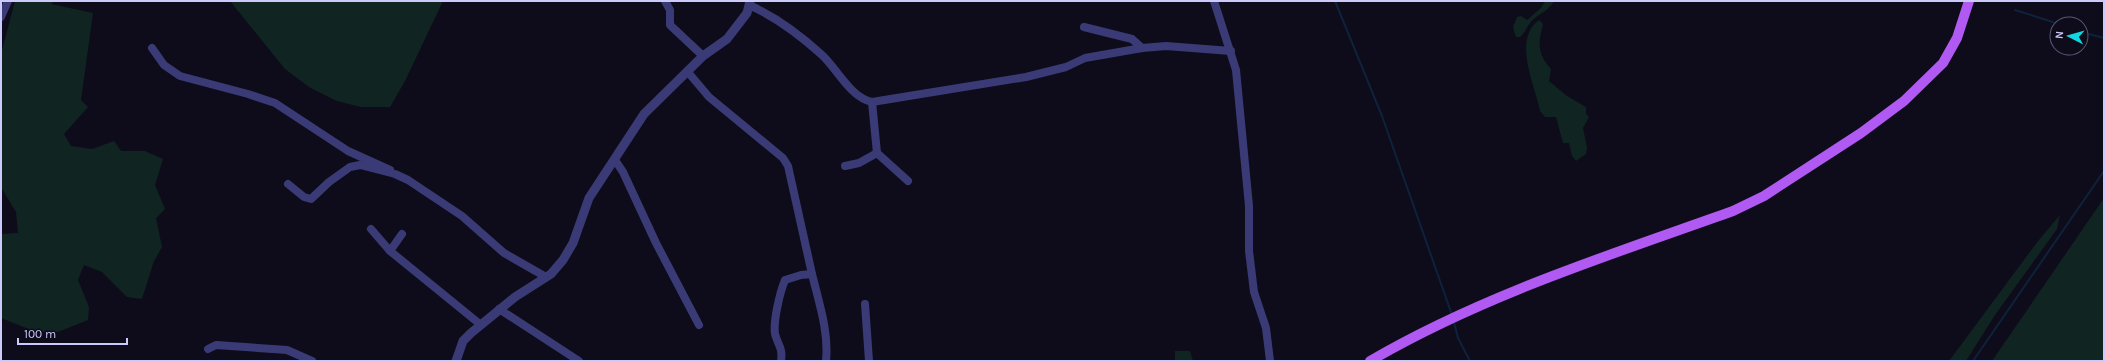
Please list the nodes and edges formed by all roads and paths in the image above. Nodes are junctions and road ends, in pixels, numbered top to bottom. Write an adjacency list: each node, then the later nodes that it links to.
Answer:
1 (8, 1): 6 (street)
2 (665, 1): 11 (street)
3 (1214, 1): 10 (street)
4 (1969, 1): 37 (main road)
5 (749, 3): 11 (street); 13 (street)
6 (1, 17)
7 (1084, 27): 9 (street)
8 (152, 48): 17 (street)
9 (1142, 48): 10 (street); 13 (street)
10 (1231, 51): 36 (street)
11 (704, 56): 12 (street)
12 (687, 71): 15 (street); 23 (street)
13 (872, 102): 14 (street)
14 (878, 153): 16 (street); 18 (street)
15 (615, 160): 24 (street); 28 (street)
16 (845, 166)
17 (396, 174): 19 (street); 24 (street)
18 (908, 181)
19 (288, 184)
20 (371, 229): 22 (street)
21 (402, 234): 22 (street)
22 (390, 251): 27 (street)
23 (812, 274): 33 (street); 34 (street)
24 (546, 277): 26 (street)
25 (865, 304): 35 (street)
26 (499, 309): 27 (street); 32 (street)
27 (481, 325): 31 (street)
28 (699, 325)
29 (208, 349): 30 (street)
30 (312, 361)
31 (456, 361)
32 (579, 361)
33 (781, 361)
34 (826, 361)
35 (869, 361)
36 (1270, 361)
37 (1370, 361)

